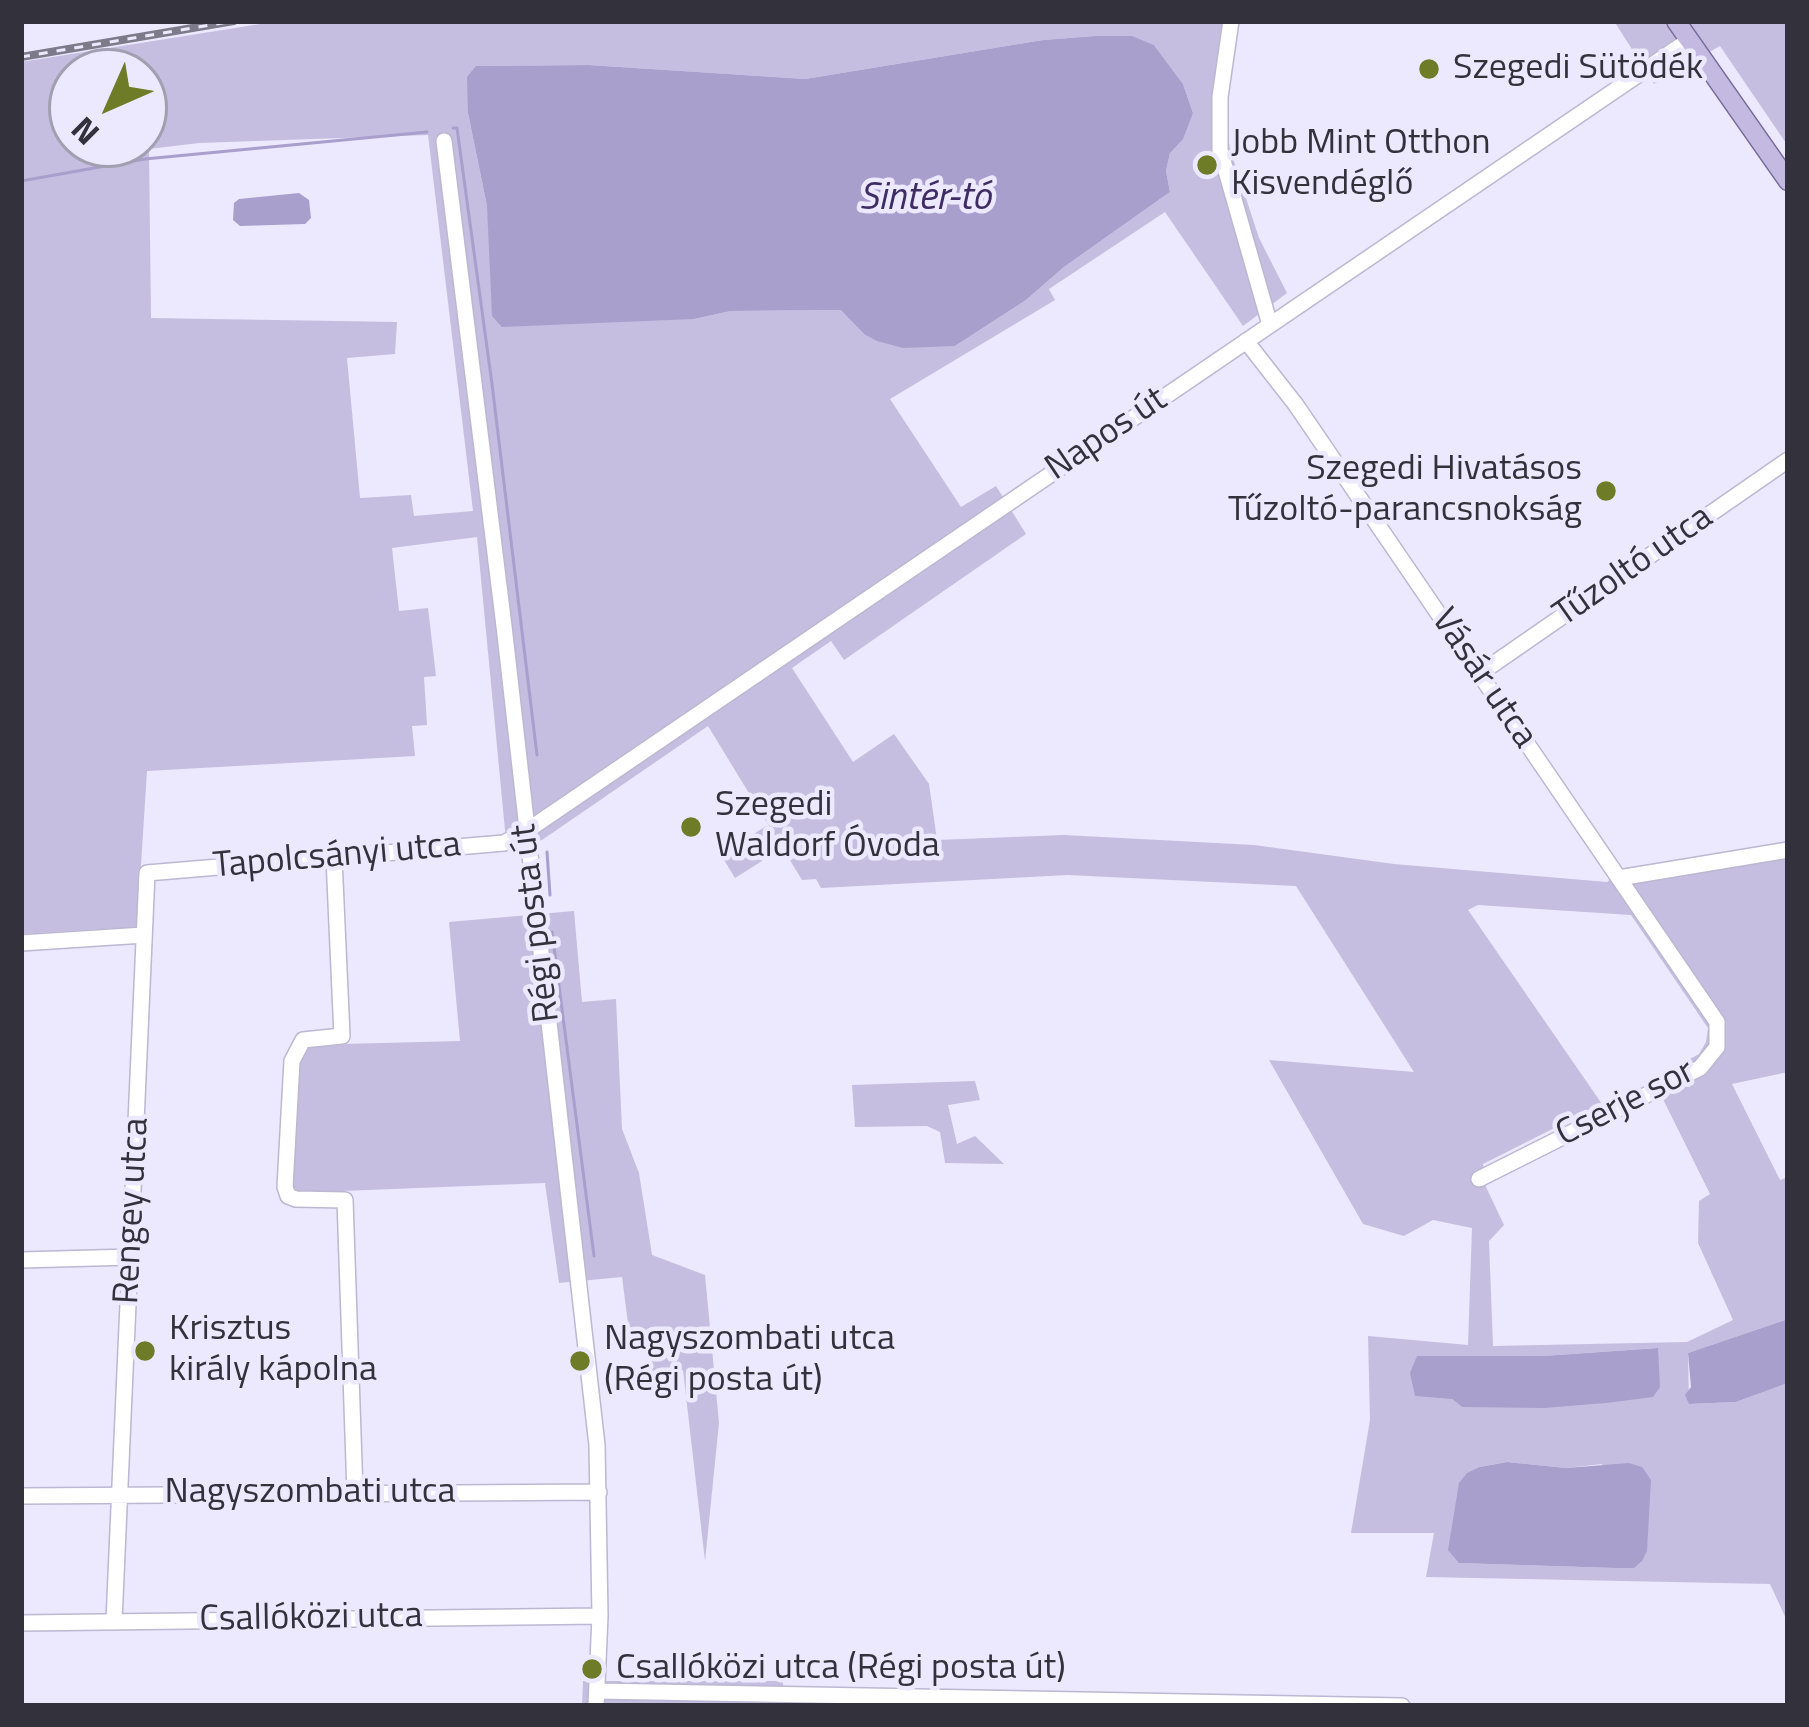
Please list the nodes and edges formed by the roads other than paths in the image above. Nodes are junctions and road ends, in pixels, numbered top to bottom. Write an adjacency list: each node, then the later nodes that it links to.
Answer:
1 (1231, 21): 6 (street)
2 (1676, 21): 3 (main road)
3 (1689, 40): 5 (main road); 6 (street, Napos út)
4 (444, 141): 10 (street, Régi posta út)
5 (1788, 182)
6 (1270, 325): 7 (street, Napos út)
7 (1246, 341): 9 (street, Vásár utca); 10 (street, Napos út)
8 (1788, 460): 9 (street, Tűzoltó utca)
9 (1479, 674): 14 (street, Vásár utca)
10 (525, 832): 12 (street, Tapolcsányi utca); 20 (street, Régi posta út)
11 (1788, 850): 14 (street)
12 (334, 858): 13 (street, Tapolcsányi utca); 22 (street)
13 (147, 873): 15 (street, Rengey utca)
14 (1619, 878): 17 (street, Cserje sor)
15 (145, 935): 16 (street); 18 (street, Rengey utca)
16 (21, 943)
17 (1479, 1179)
18 (131, 1257): 19 (street); 21 (street, Rengey utca)
19 (21, 1260)
20 (599, 1492): 22 (street, Nagyszombati utca); 24 (street, Régi posta út)
21 (118, 1493): 22 (street, Nagyszombati utca); 23 (street, Nagyszombati utca); 25 (street, Rengey utca)
22 (355, 1493)
23 (21, 1496)
24 (600, 1616): 25 (street, Csallóközi utca); 27 (street, Régi posta út)
25 (114, 1622): 26 (street, Csallóközi utca)
26 (21, 1623)
27 (597, 1698): 28 (street)
28 (1402, 1706)

